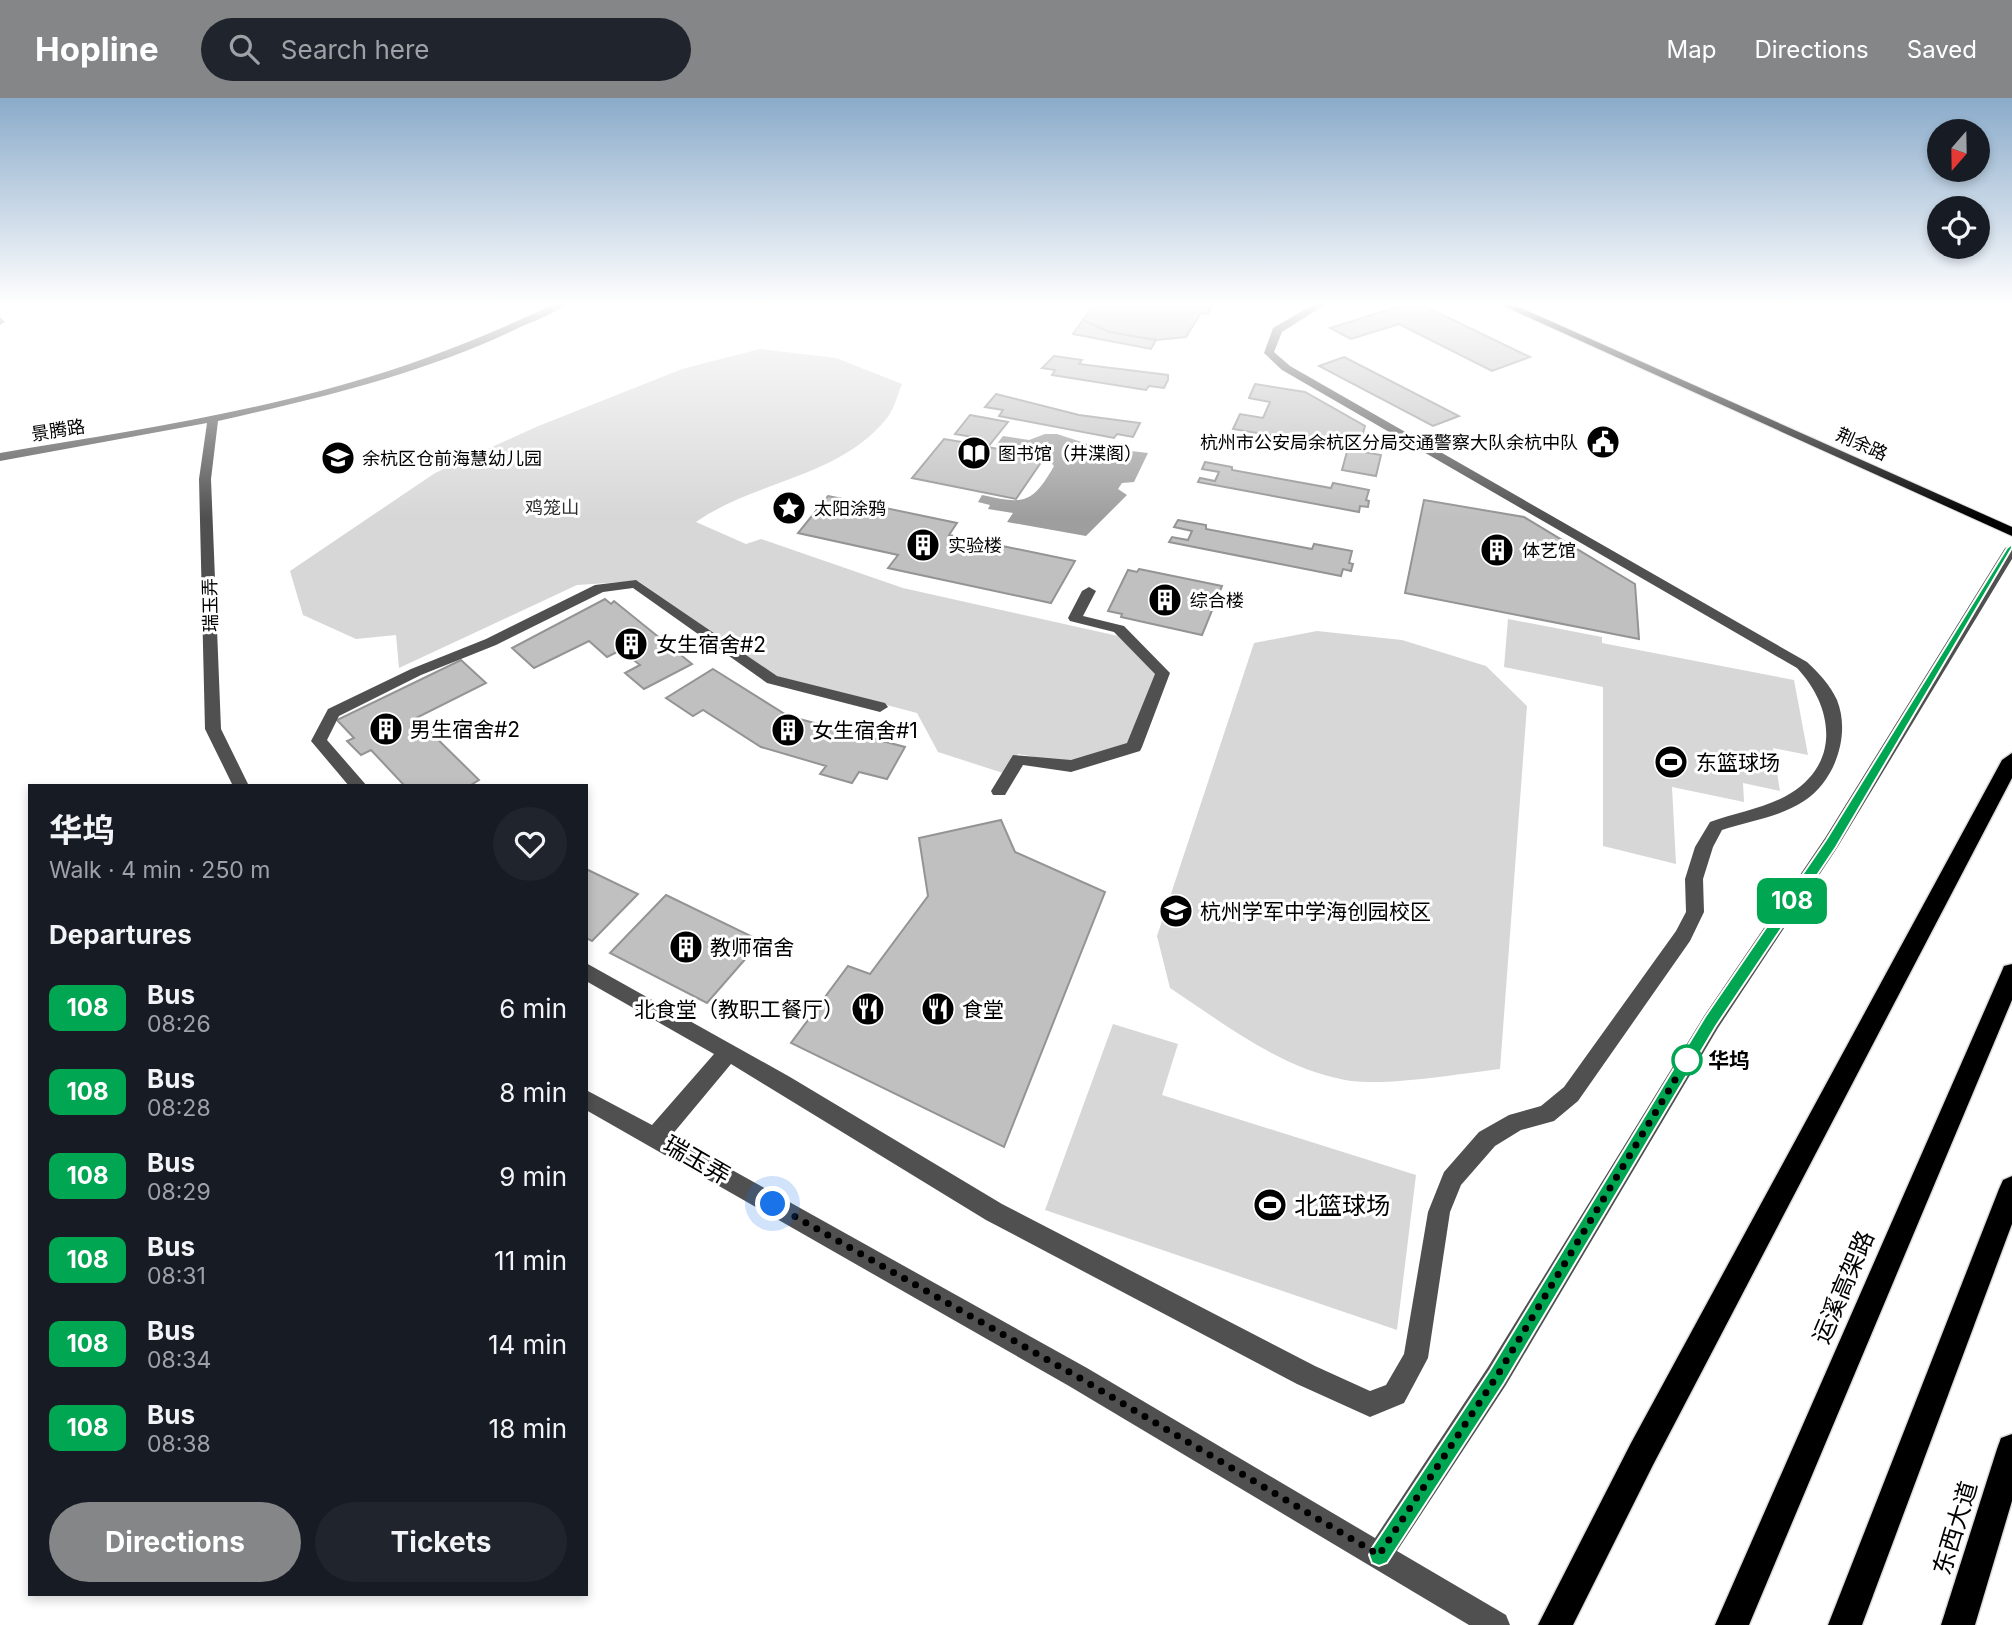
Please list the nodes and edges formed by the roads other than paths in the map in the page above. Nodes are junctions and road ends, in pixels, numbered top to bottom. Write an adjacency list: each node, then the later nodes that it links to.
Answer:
1 (385, 375): 4 (street, 景腾路)
2 (1299, 375): 16 (street)
3 (1663, 375): 6 (main road, 荆余路)
4 (213, 418): 5 (street, 景腾路); 11 (street, 瑞玉弄)
5 (0, 457)
6 (2012, 532)
7 (2012, 548): 21 (street)
8 (1089, 591): 13 (street)
9 (880, 708): 12 (street)
10 (2012, 761): 23 (highway)
11 (241, 784)
12 (357, 784)
13 (999, 791)
14 (588, 972): 16 (street)
15 (2012, 973): 24 (highway, 运溪高架路)
16 (729, 1052): 18 (street)
17 (588, 1100): 18 (street, 瑞玉弄)
18 (656, 1137): 21 (street, 瑞玉弄)
19 (2012, 1189): 25 (highway)
20 (2012, 1449): 26 (highway, 东西大道)
21 (1379, 1555): 22 (street, 瑞玉弄)
22 (1496, 1625)
23 (1555, 1625)
24 (1732, 1625)
25 (1844, 1625)
26 (1958, 1625)

